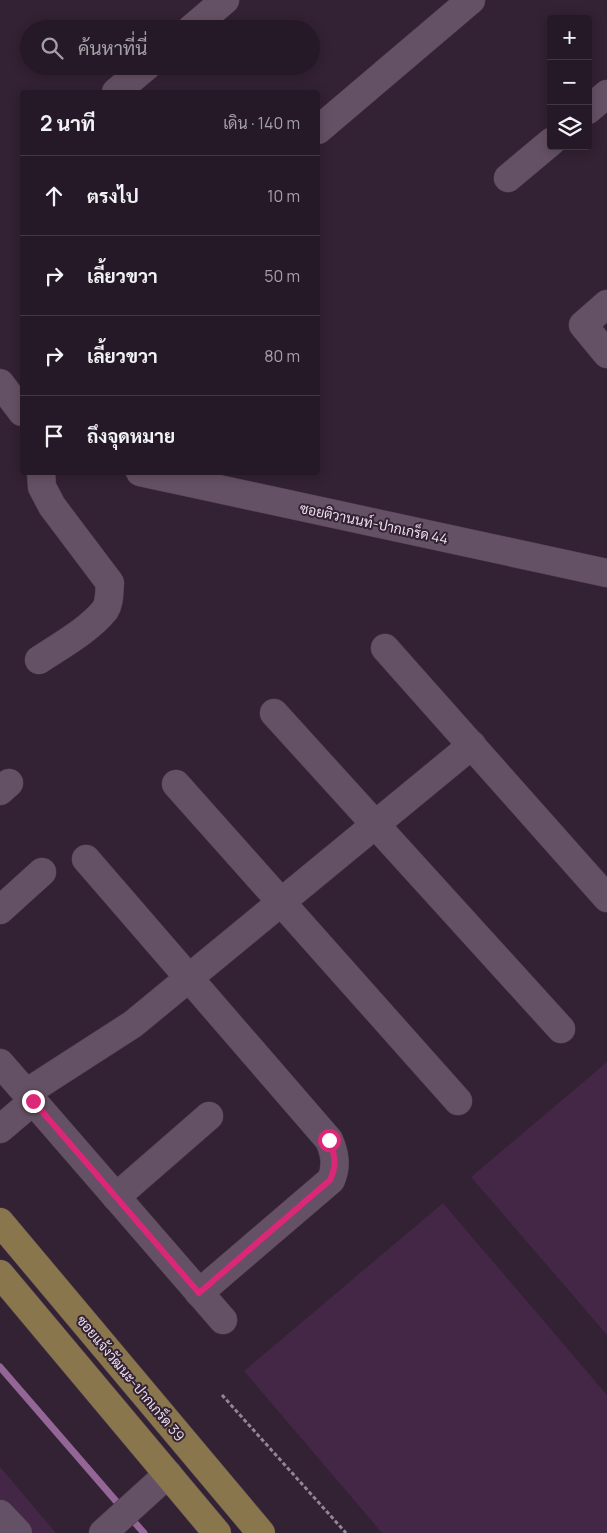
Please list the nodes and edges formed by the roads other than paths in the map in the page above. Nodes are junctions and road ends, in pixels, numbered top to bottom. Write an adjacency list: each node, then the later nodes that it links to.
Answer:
1 (225, 0): 3 (street)
2 (470, 0): 8 (street)
3 (202, 20)
4 (136, 75): 5 (street)
5 (118, 90)
6 (607, 94): 7 (street)
7 (592, 107)
8 (320, 128)
9 (547, 145): 10 (street)
10 (508, 178)
11 (607, 304): 12 (street)
12 (607, 354)
13 (0, 383): 14 (street)
14 (20, 409)
15 (41, 475): 19 (street)
16 (154, 475): 17 (street, ซอยติวานนท์-ปากเกร็ด 44)
17 (607, 573)
18 (385, 648): 21 (street)
19 (39, 660)
20 (274, 714): 23 (street)
21 (472, 746): 23 (street); 26 (street)
22 (176, 784): 27 (street)
23 (375, 825): 27 (street); 30 (street)
24 (86, 859): 29 (street)
25 (42, 872): 28 (street)
26 (607, 898)
27 (281, 902): 29 (street); 32 (street)
28 (0, 910)
29 (189, 978): 31 (street); 38 (street)
30 (561, 1029)
31 (14, 1084): 34 (street); 35 (street)
32 (458, 1101)
33 (209, 1116): 35 (street)
34 (0, 1129)
35 (116, 1198): 38 (street)
36 (0, 1222): 45 (main road, ซอยแจ้งวัฒนะ-ปากเกร็ด 39)
37 (0, 1274): 40 (main road)
38 (199, 1293): 39 (street)
39 (222, 1320)
40 (168, 1474): 43 (street); 44 (main road)
41 (0, 1514): 42 (street)
42 (18, 1533)
43 (103, 1533)
44 (217, 1533)
45 (261, 1533)

